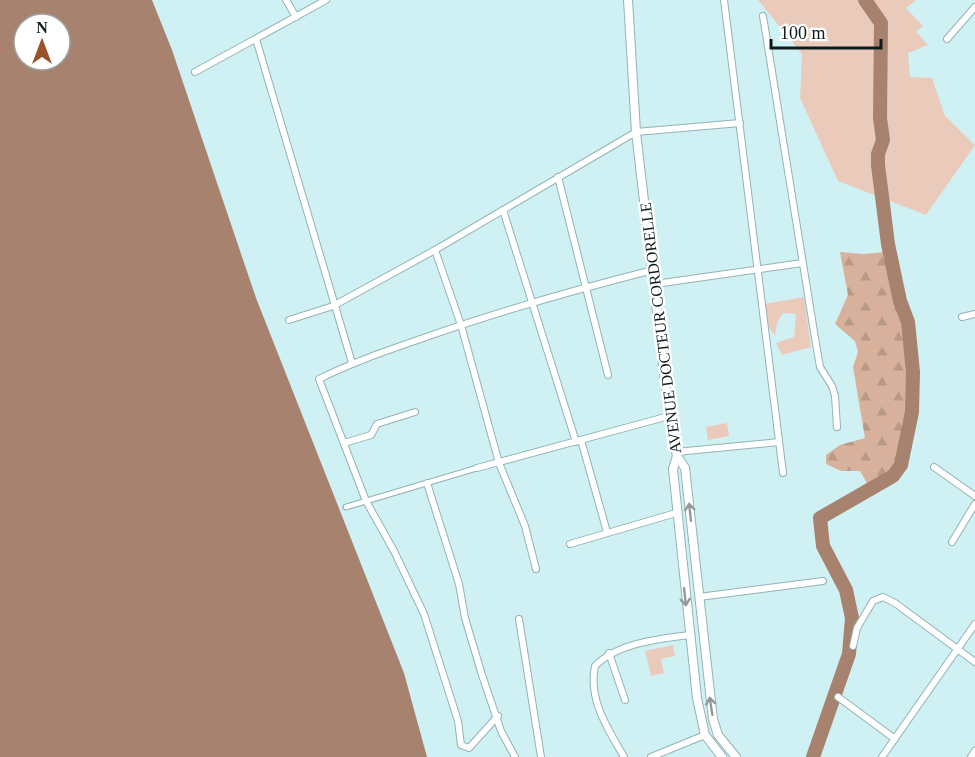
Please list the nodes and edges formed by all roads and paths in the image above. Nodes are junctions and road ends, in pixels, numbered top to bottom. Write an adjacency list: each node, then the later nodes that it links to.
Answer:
1 (286, 0): 7 (street)
2 (326, 0): 7 (street)
3 (628, 0): 12 (street, AVENUE DOCTEUR CORDORELLE)
4 (724, 0): 11 (street)
5 (975, 7): 9 (street)
6 (763, 16): 16 (street)
7 (296, 17): 8 (street)
8 (256, 39): 10 (street); 22 (street)
9 (947, 39)
10 (195, 72)
11 (740, 123): 12 (street); 17 (street)
12 (636, 132): 13 (street); 18 (street, AVENUE DOCTEUR CORDORELLE)
13 (558, 177): 14 (street); 20 (street)
14 (503, 210): 15 (street); 21 (street)
15 (435, 250): 22 (street); 26 (street)
16 (802, 263): 17 (street); 31 (street)
17 (758, 269): 19 (street); 33 (street)
18 (653, 270): 19 (street, AVENUE DOCTEUR CORDORELLE); 20 (street)
19 (655, 284): 30 (street, AVENUE DOCTEUR CORDORELLE)
20 (585, 287): 21 (street); 28 (street)
21 (531, 303): 26 (street); 32 (street)
22 (333, 306): 25 (street); 27 (street)
23 (975, 314): 24 (street)
24 (962, 317)
25 (290, 320)
26 (461, 325): 27 (street); 36 (street)
27 (352, 363): 34 (street)
28 (608, 375)
29 (415, 412): 34 (street)
30 (669, 416): 32 (street); 35 (street, AVENUE DOCTEUR CORDORELLE)
31 (837, 428)
32 (578, 441): 36 (street); 46 (street)
33 (779, 442): 35 (street); 39 (street)
34 (344, 443): 42 (street)
35 (677, 454): 45 (street, AVENUE DOCTEUR CORDORELLE); 51 (street, one-way to 35)
36 (499, 463): 38 (street); 49 (street)
37 (934, 467): 41 (street)
38 (477, 468): 40 (street)
39 (783, 473)
40 (427, 483): 42 (street); 61 (street)
41 (975, 496)
42 (366, 501): 44 (street); 61 (street)
43 (975, 504): 47 (street)
44 (346, 507)
45 (676, 513): 46 (street); 54 (street, AVENUE DOCTEUR CORDORELLE, one-way to 54)
46 (607, 532): 48 (street)
47 (952, 542)
48 (570, 544)
49 (536, 569)
50 (823, 581): 51 (street)
51 (699, 597): 70 (street, one-way to 51)
52 (519, 619): 66 (street)
53 (975, 624): 56 (street)
54 (690, 635): 57 (street); 62 (street, AVENUE DOCTEUR CORDORELLE)
55 (853, 646): 56 (street)
56 (958, 650): 58 (street); 63 (street)
57 (609, 653): 60 (street); 67 (street)
58 (975, 662)
59 (838, 697): 63 (street)
60 (625, 700)
61 (498, 716): 65 (street)
62 (705, 735): 68 (street); 69 (street, AVENUE DOCTEUR CORDORELLE)
63 (895, 739): 71 (street)
64 (975, 751): 72 (street)
65 (515, 757)
66 (541, 757)
67 (624, 757)
68 (651, 757)
69 (722, 757)
70 (736, 757)
71 (882, 757)
72 (971, 757)

